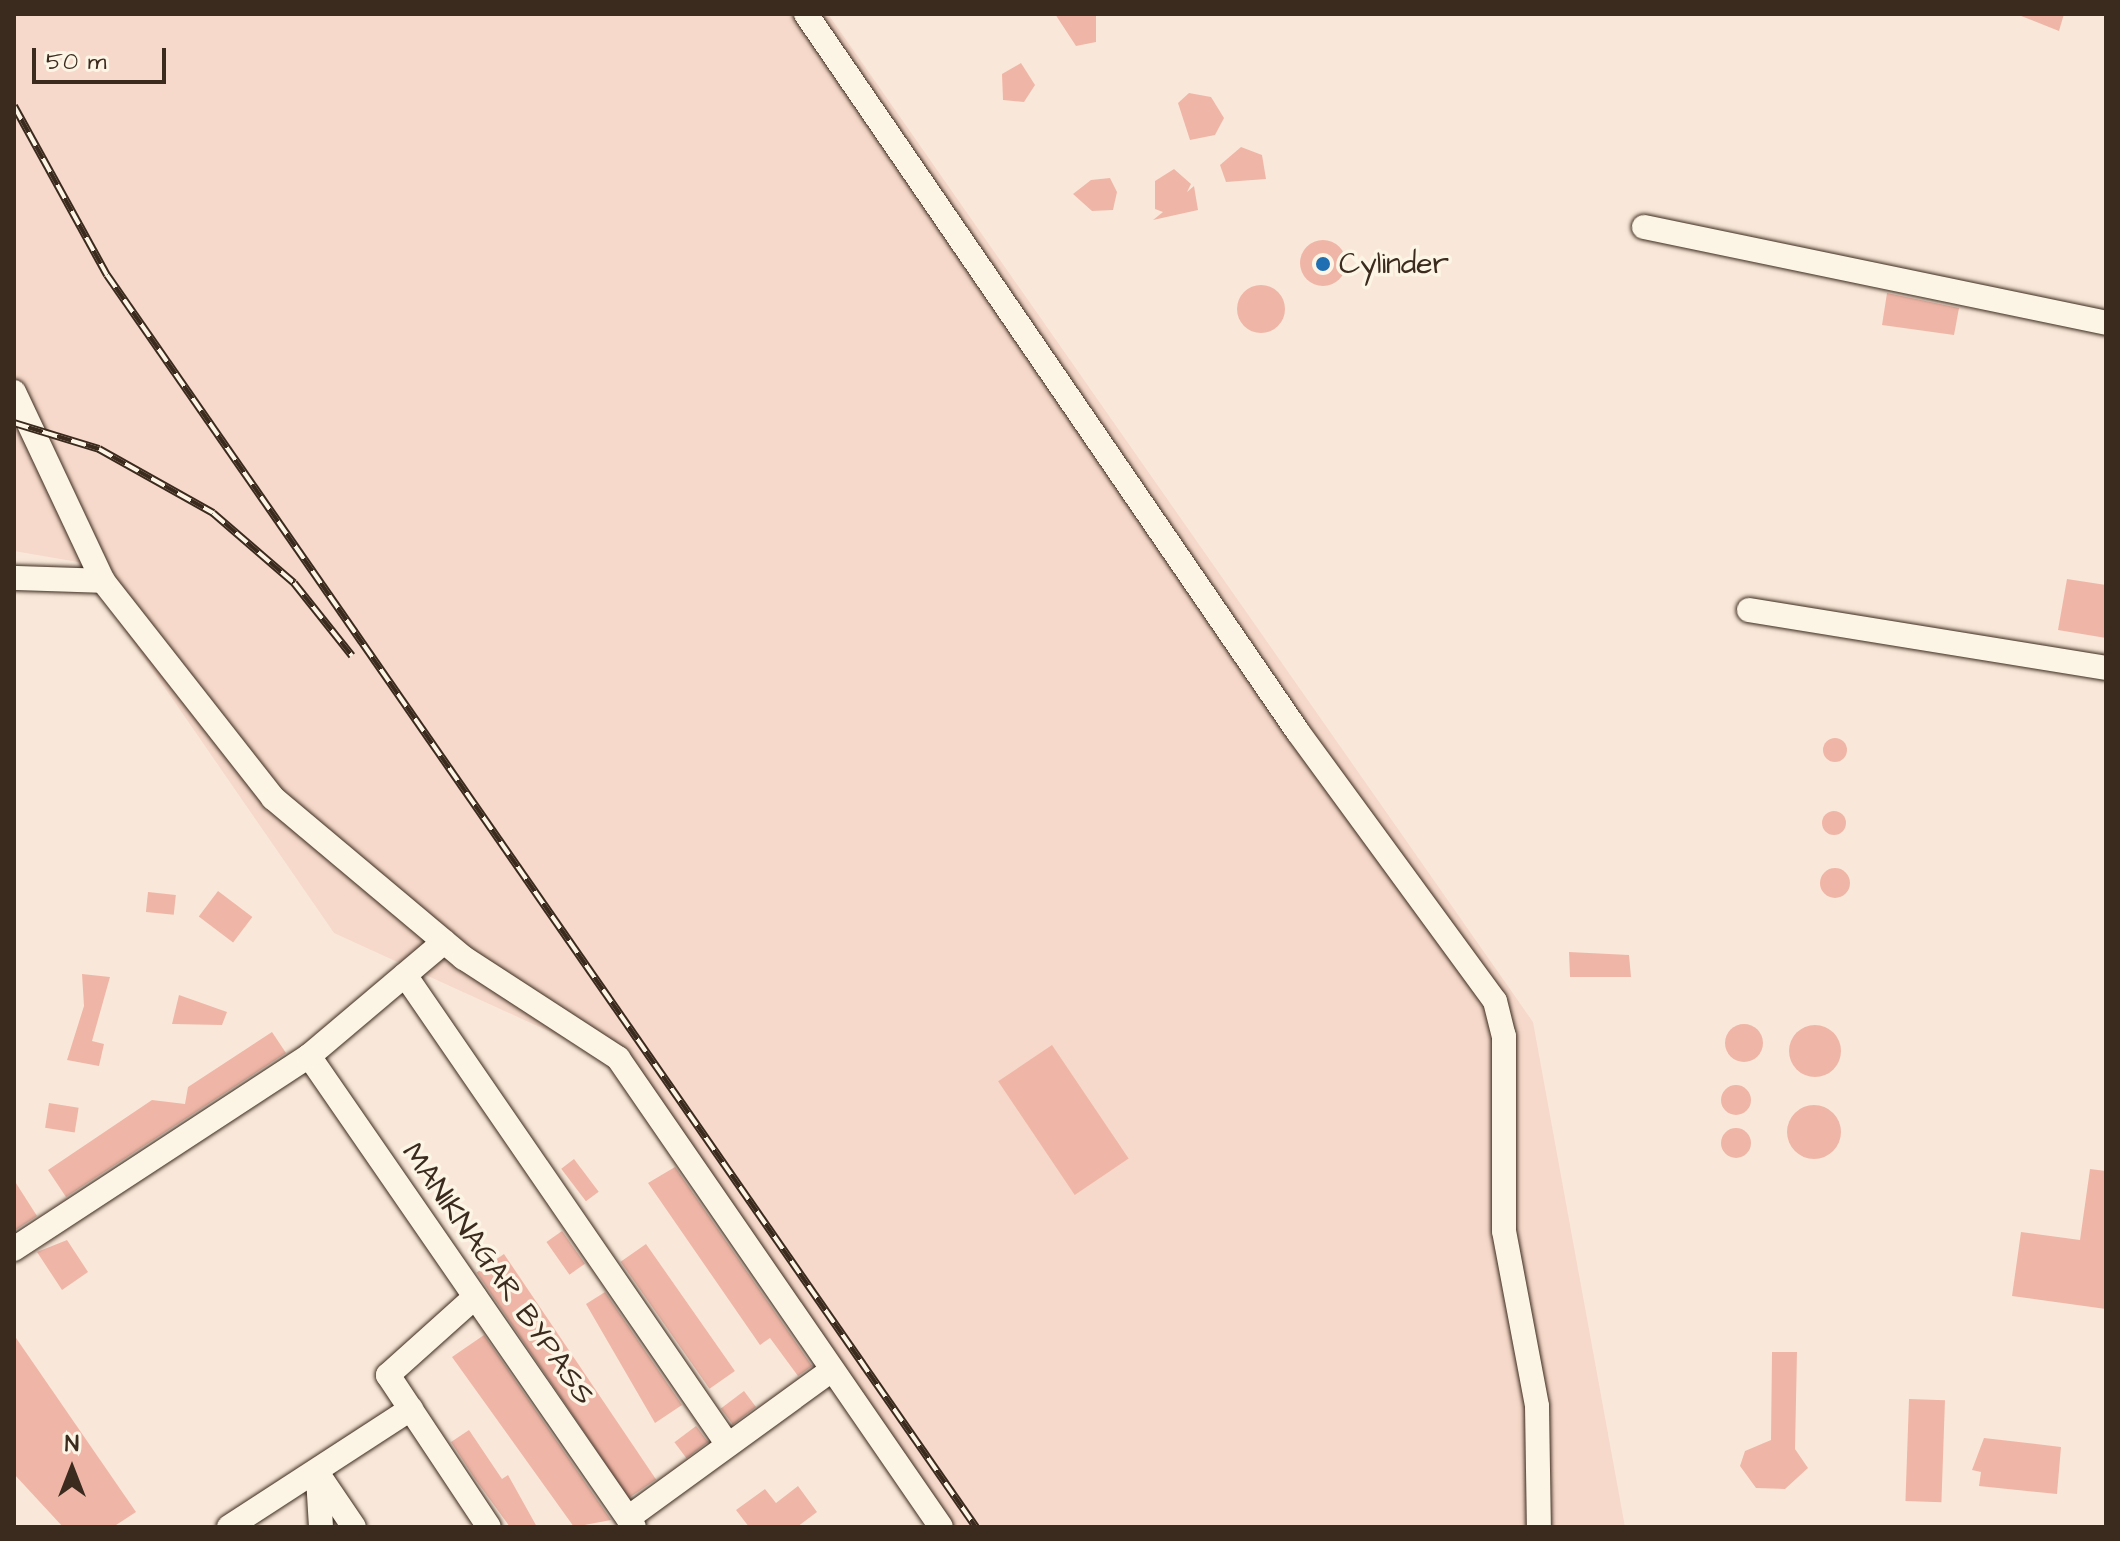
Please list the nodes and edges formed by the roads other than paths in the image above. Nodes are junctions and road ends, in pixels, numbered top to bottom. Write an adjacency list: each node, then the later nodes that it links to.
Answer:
1 (806, 14): 24 (street)
2 (1644, 227): 3 (street)
3 (2106, 323)
4 (14, 392): 6 (street)
5 (14, 578): 6 (street)
6 (103, 581): 9 (street)
7 (1749, 610): 8 (street)
8 (2106, 668)
9 (444, 942): 10 (street); 14 (street)
10 (405, 975): 11 (street); 16 (street)
11 (309, 1056): 12 (street); 13 (street, MANIKNAGAR BYPASS)
12 (14, 1249)
13 (475, 1297): 15 (street); 18 (street, MANIKNAGAR BYPASS)
14 (832, 1370): 16 (street); 23 (street)
15 (411, 1409): 17 (street); 22 (street)
16 (728, 1445): 18 (street)
17 (318, 1474): 19 (street); 20 (street); 21 (street)
18 (631, 1522)
19 (229, 1527)
20 (321, 1527)
21 (354, 1527)
22 (489, 1527)
23 (941, 1527)
24 (1539, 1527)

